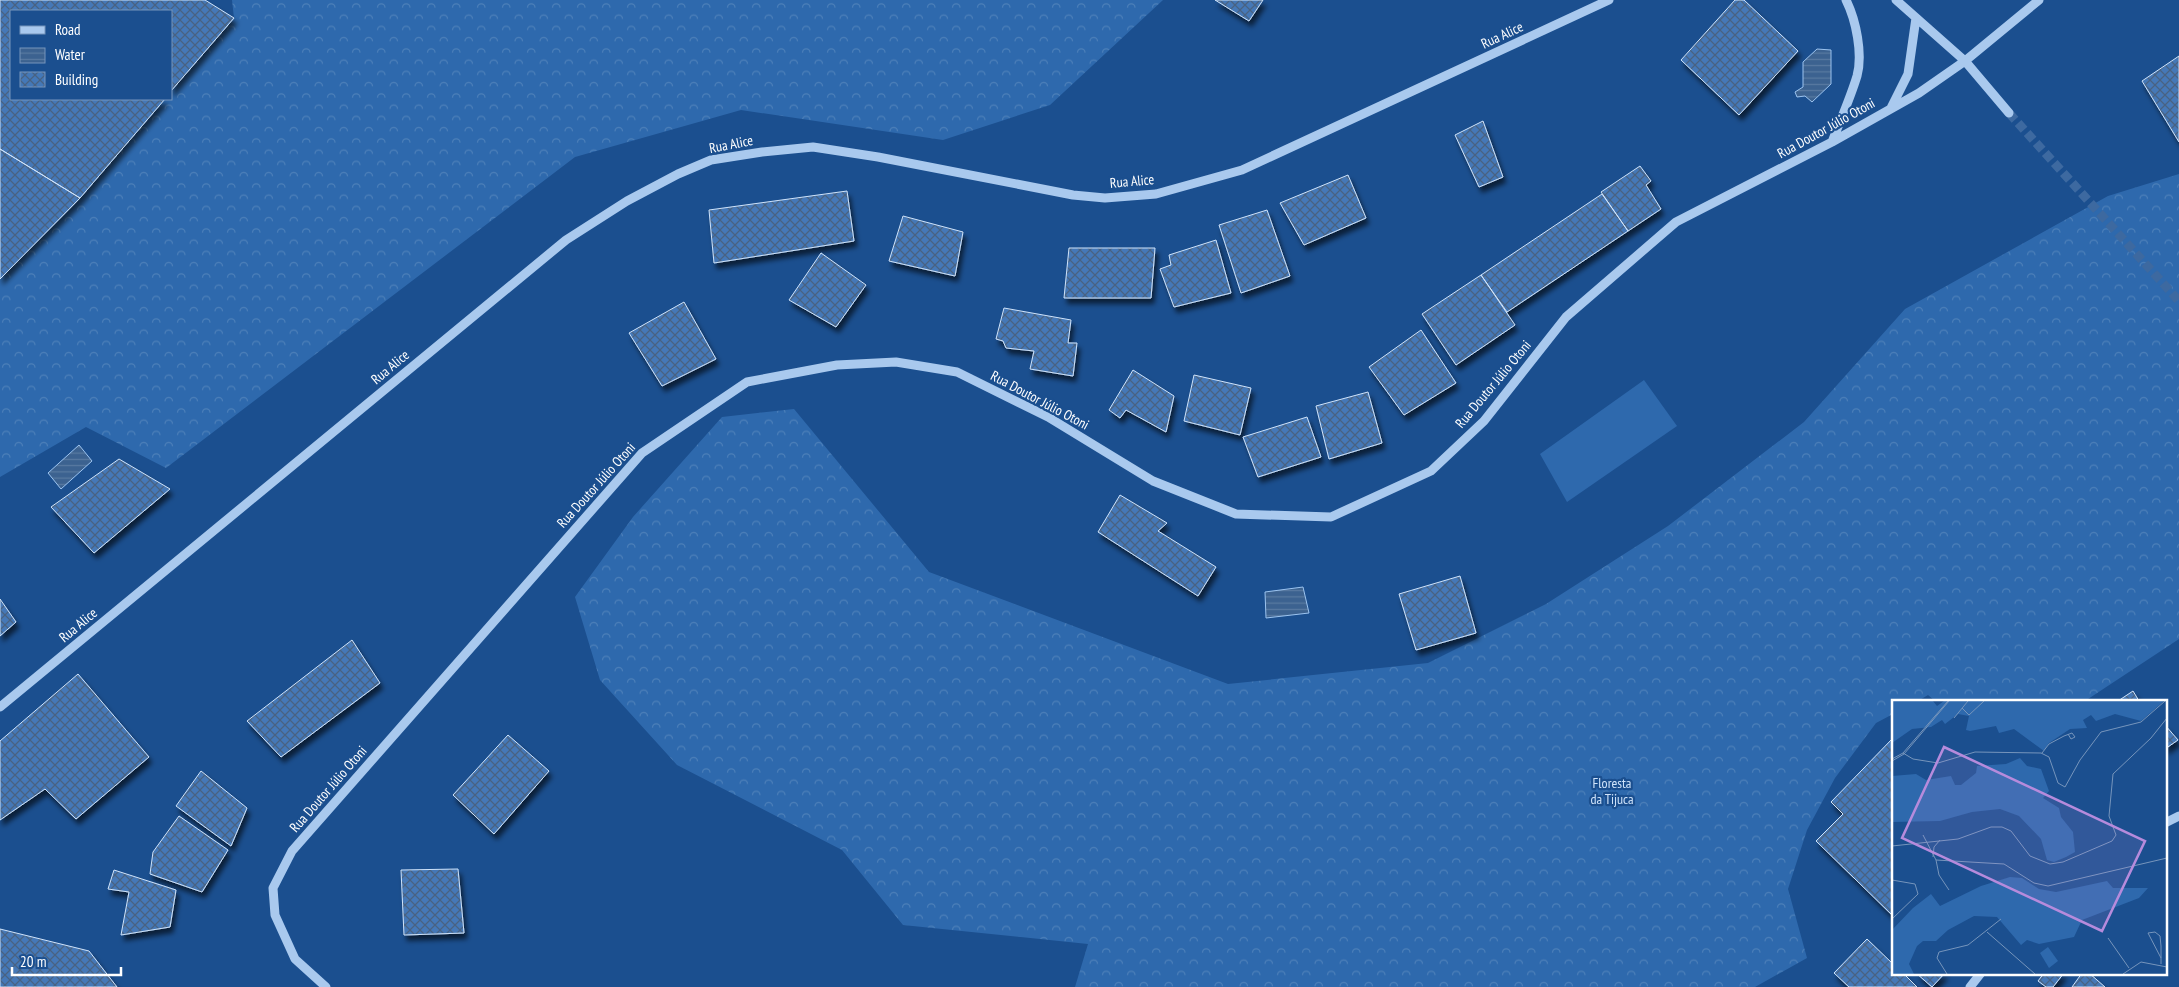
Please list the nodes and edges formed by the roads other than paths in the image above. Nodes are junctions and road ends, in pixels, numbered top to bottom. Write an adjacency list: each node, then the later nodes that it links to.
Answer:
1 (1609, 0): 10 (street, Rua Alice)
2 (1846, 0): 9 (street)
3 (1896, 0): 5 (street)
4 (2039, 0): 6 (street, Rua Doutor Júlio Otoni)
5 (1916, 18): 6 (street); 7 (street)
6 (1965, 61): 7 (street, Rua Doutor Júlio Otoni); 8 (street)
7 (1891, 108): 9 (street, Rua Doutor Júlio Otoni)
8 (2010, 113)
9 (1832, 142): 14 (street, Rua Doutor Júlio Otoni)
10 (0, 707)
11 (2179, 816): 12 (street)
12 (2166, 822)
13 (1980, 974): 15 (street)
14 (326, 987)
15 (1970, 987)

